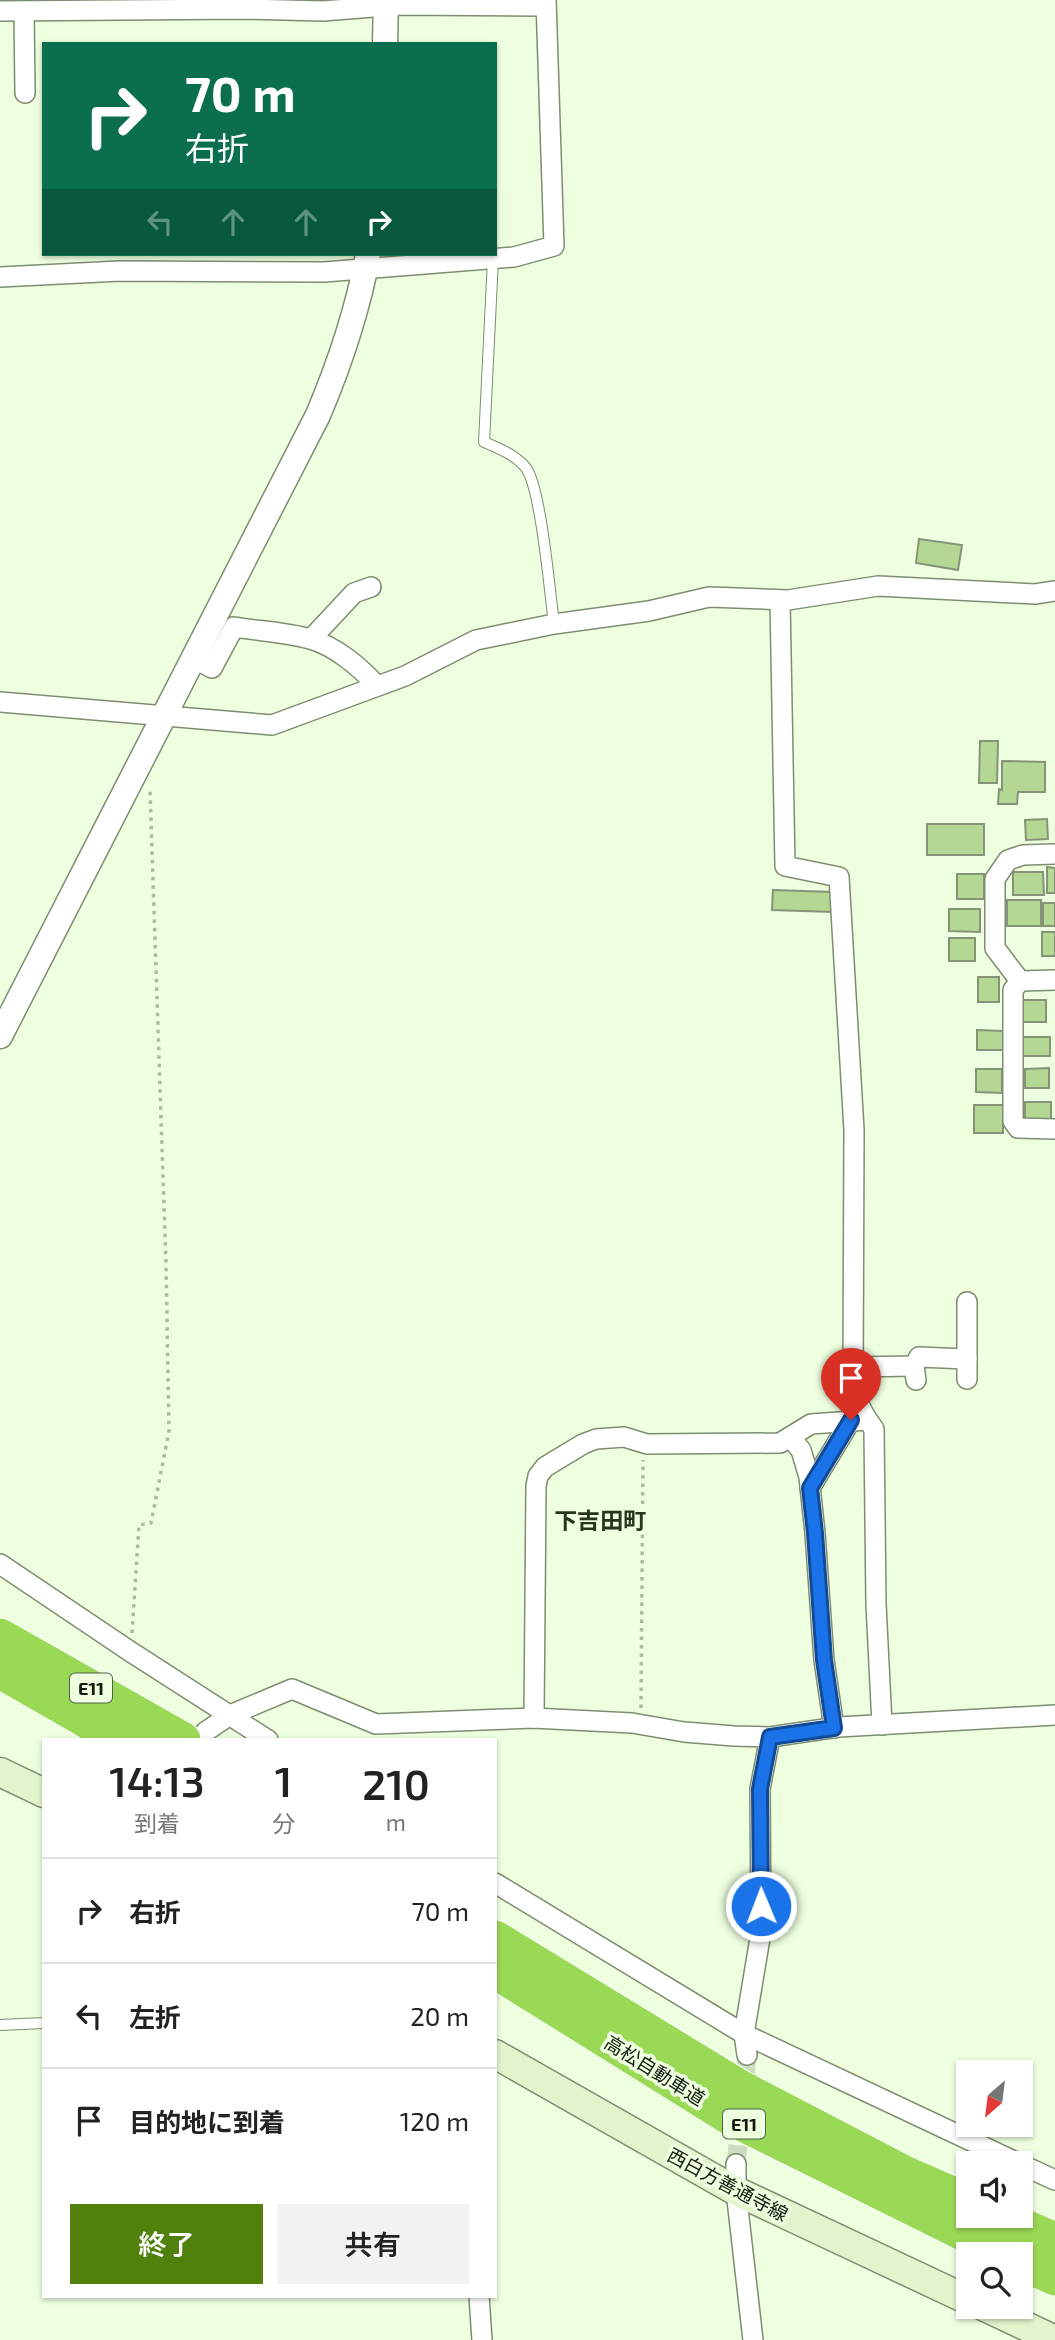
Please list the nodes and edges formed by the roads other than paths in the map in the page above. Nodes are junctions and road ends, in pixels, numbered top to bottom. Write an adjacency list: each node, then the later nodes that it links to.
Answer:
1 (386, 3): 2 (street); 3 (street); 5 (street)
2 (546, 3): 7 (street)
3 (104, 5): 4 (street)
4 (11, 8): 6 (street)
5 (385, 42)
6 (31, 83)
7 (493, 259): 8 (street); 13 (lane)
8 (367, 261): 9 (street); 15 (street)
9 (0, 277)
10 (371, 587): 14 (street)
11 (1055, 591): 12 (street)
12 (780, 600): 13 (street); 26 (street)
13 (554, 624): 16 (street)
14 (311, 639): 15 (street); 16 (street)
15 (195, 659): 18 (street)
16 (377, 686): 18 (street)
17 (0, 702): 18 (street)
18 (165, 716): 22 (street)
19 (1055, 854): 21 (street)
20 (1055, 980): 21 (street)
21 (1020, 981): 23 (street)
22 (0, 1036)
23 (1055, 1129)
24 (967, 1302): 25 (street)
25 (967, 1359): 26 (street); 27 (street)
26 (853, 1367): 28 (street)
27 (967, 1379)
28 (859, 1420): 29 (street); 30 (street); 37 (street)
29 (790, 1437): 30 (street); 36 (street)
30 (810, 1488): 38 (street)
31 (0, 1564): 34 (street)
32 (0, 1637): 39 (highway, E11)
33 (0, 1670): 41 (highway, E11)
34 (230, 1715): 36 (street); 39 (street); 42 (street)
35 (1055, 1715): 37 (street)
36 (534, 1718): 40 (street)
37 (882, 1725): 38 (street)
38 (834, 1728): 40 (street)
39 (193, 1736)
40 (770, 1737): 50 (street)
41 (119, 1738)
42 (265, 1738)
43 (0, 1772): 44 (main road)
44 (42, 1792)
45 (497, 1884): 50 (street)
46 (497, 1940): 57 (highway, 高松自動車道 / E11)
47 (497, 1971): 60 (highway, 高松自動車道 / E11)
48 (42, 2023): 49 (lane)
49 (0, 2025)
50 (744, 2034): 52 (street); 53 (street)
51 (497, 2055): 55 (main road, 西白方善通寺線)
52 (747, 2055)
53 (993, 2151)
54 (1033, 2170): 56 (street)
55 (736, 2178): 63 (main road, 西白方善通寺線); 67 (street)
56 (1055, 2180)
57 (956, 2197)
58 (1025, 2228): 59 (highway)
59 (1055, 2241)
60 (983, 2242)
61 (1033, 2267): 62 (highway)
62 (1055, 2277)
63 (956, 2294)
64 (479, 2298): 66 (street)
65 (1011, 2319): 68 (main road)
66 (482, 2340)
67 (753, 2340)
68 (1055, 2340)

